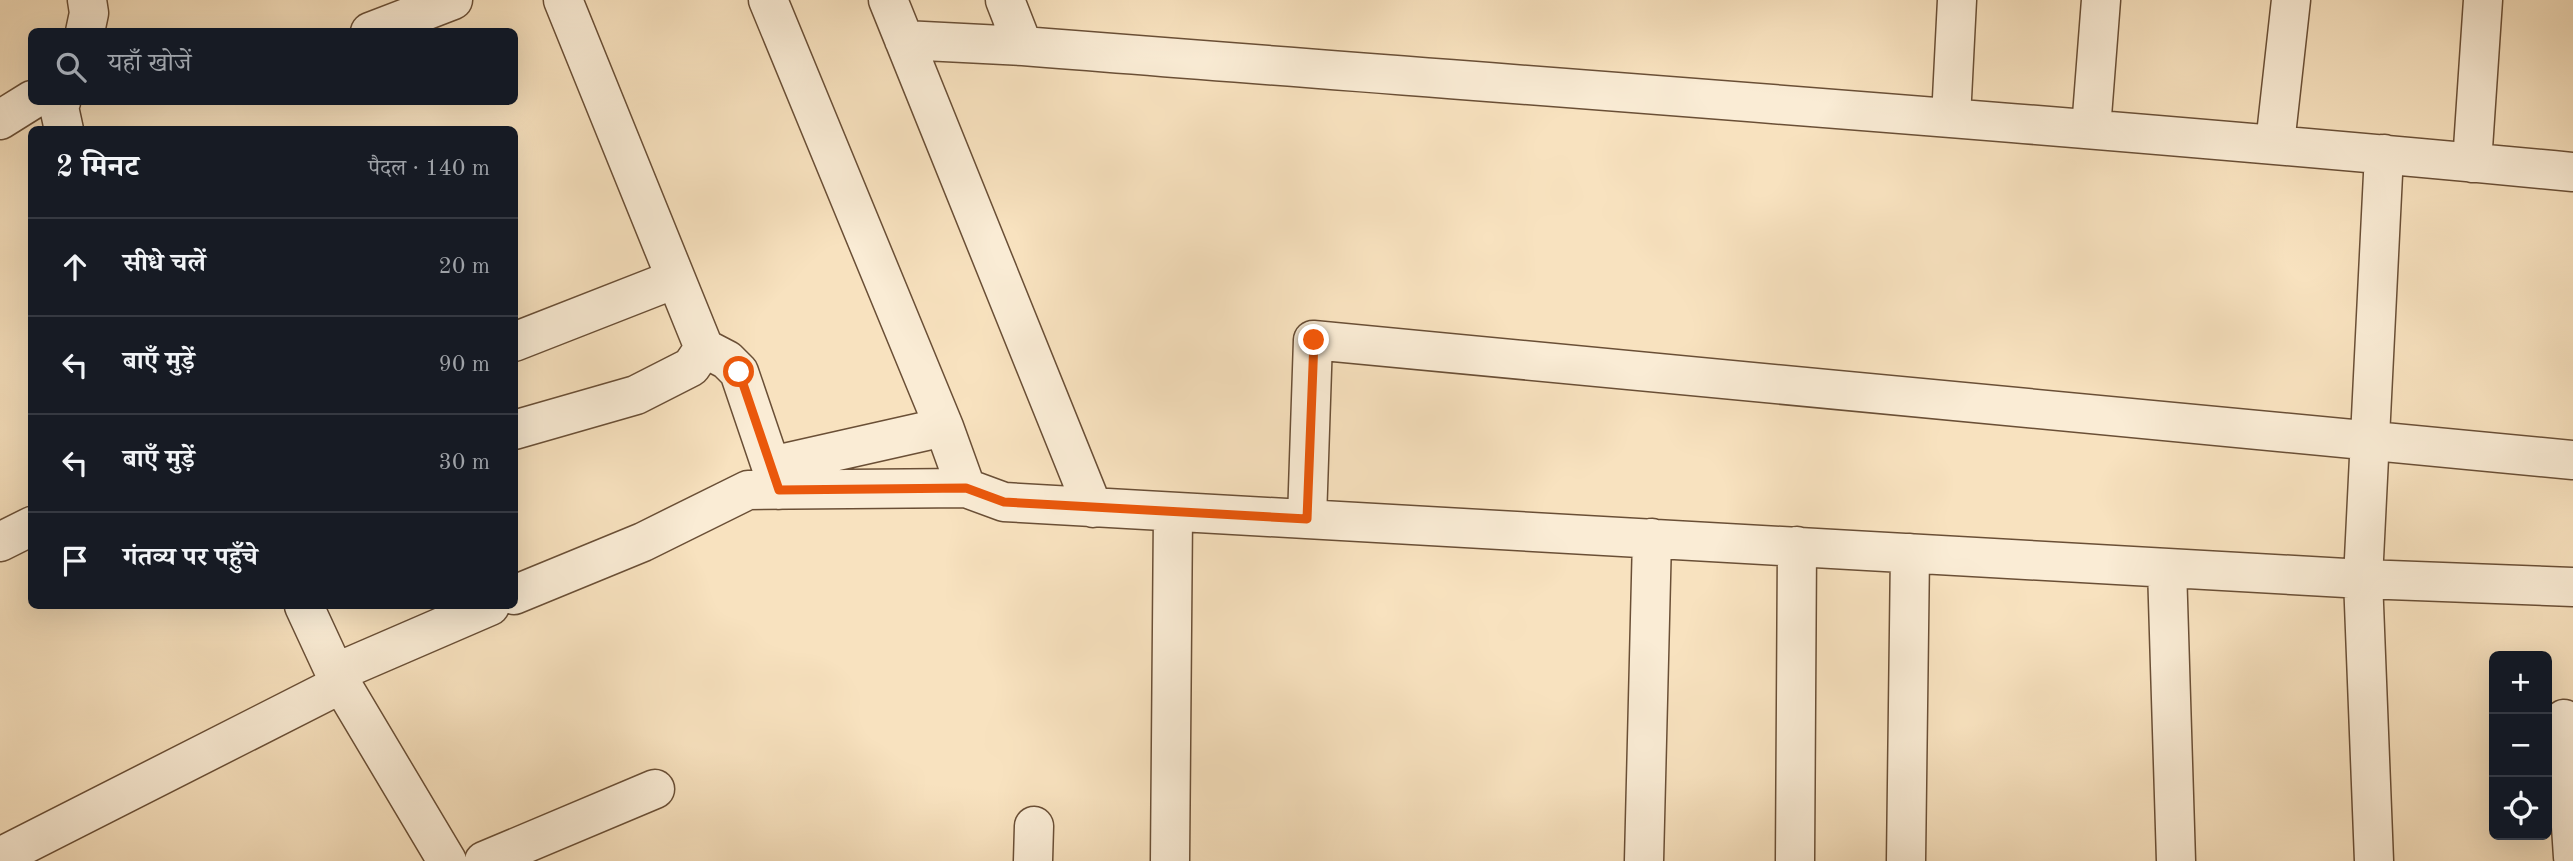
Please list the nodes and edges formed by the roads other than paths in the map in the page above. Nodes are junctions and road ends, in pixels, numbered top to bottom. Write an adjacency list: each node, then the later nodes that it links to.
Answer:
1 (87, 0): 11 (street)
2 (453, 0): 12 (street)
3 (563, 0): 25 (street)
4 (768, 0): 28 (street)
5 (888, 0): 13 (street)
6 (1005, 0): 14 (street)
7 (1957, 0): 17 (street)
8 (2102, 0): 20 (street)
9 (2291, 0): 21 (street)
10 (2483, 0): 23 (street)
11 (86, 28)
12 (380, 28)
13 (904, 40): 14 (street); 34 (street)
14 (1023, 46): 17 (street)
15 (28, 102): 18 (street)
16 (60, 105): 19 (street)
17 (1951, 118): 20 (street)
18 (0, 120)
19 (63, 126)
20 (2091, 129): 21 (street)
21 (2275, 144): 22 (street)
22 (2384, 154): 23 (street); 30 (street)
23 (2472, 163): 24 (street)
24 (2573, 172)
25 (675, 279): 26 (street); 27 (street)
26 (518, 340)
27 (704, 348): 29 (street); 32 (street)
28 (944, 428): 32 (street); 33 (street)
29 (518, 429)
30 (2370, 441): 31 (street); 36 (street); 43 (street)
31 (2573, 460)
32 (775, 478): 33 (street); 45 (street)
33 (966, 488): 34 (street)
34 (1093, 508): 35 (street)
35 (1174, 513): 36 (street); 55 (street)
36 (1307, 519): 38 (street)
37 (28, 528): 39 (street)
38 (1652, 538): 40 (street); 56 (street)
39 (0, 542)
40 (1797, 546): 41 (street); 57 (street)
41 (1910, 553): 42 (street); 58 (street)
42 (2167, 568): 43 (street); 59 (street)
43 (2363, 579): 44 (street); 60 (street)
44 (2573, 587)
45 (518, 593)
46 (305, 609): 48 (street)
47 (484, 609): 48 (street)
48 (338, 678): 51 (street); 53 (street)
49 (2564, 719): 52 (street)
50 (655, 789): 54 (street)
51 (0, 857)
52 (2573, 857)
53 (447, 861)
54 (484, 861)
55 (1170, 861)
56 (1644, 861)
57 (1794, 861)
58 (1906, 861)
59 (2176, 861)
60 (2374, 861)

